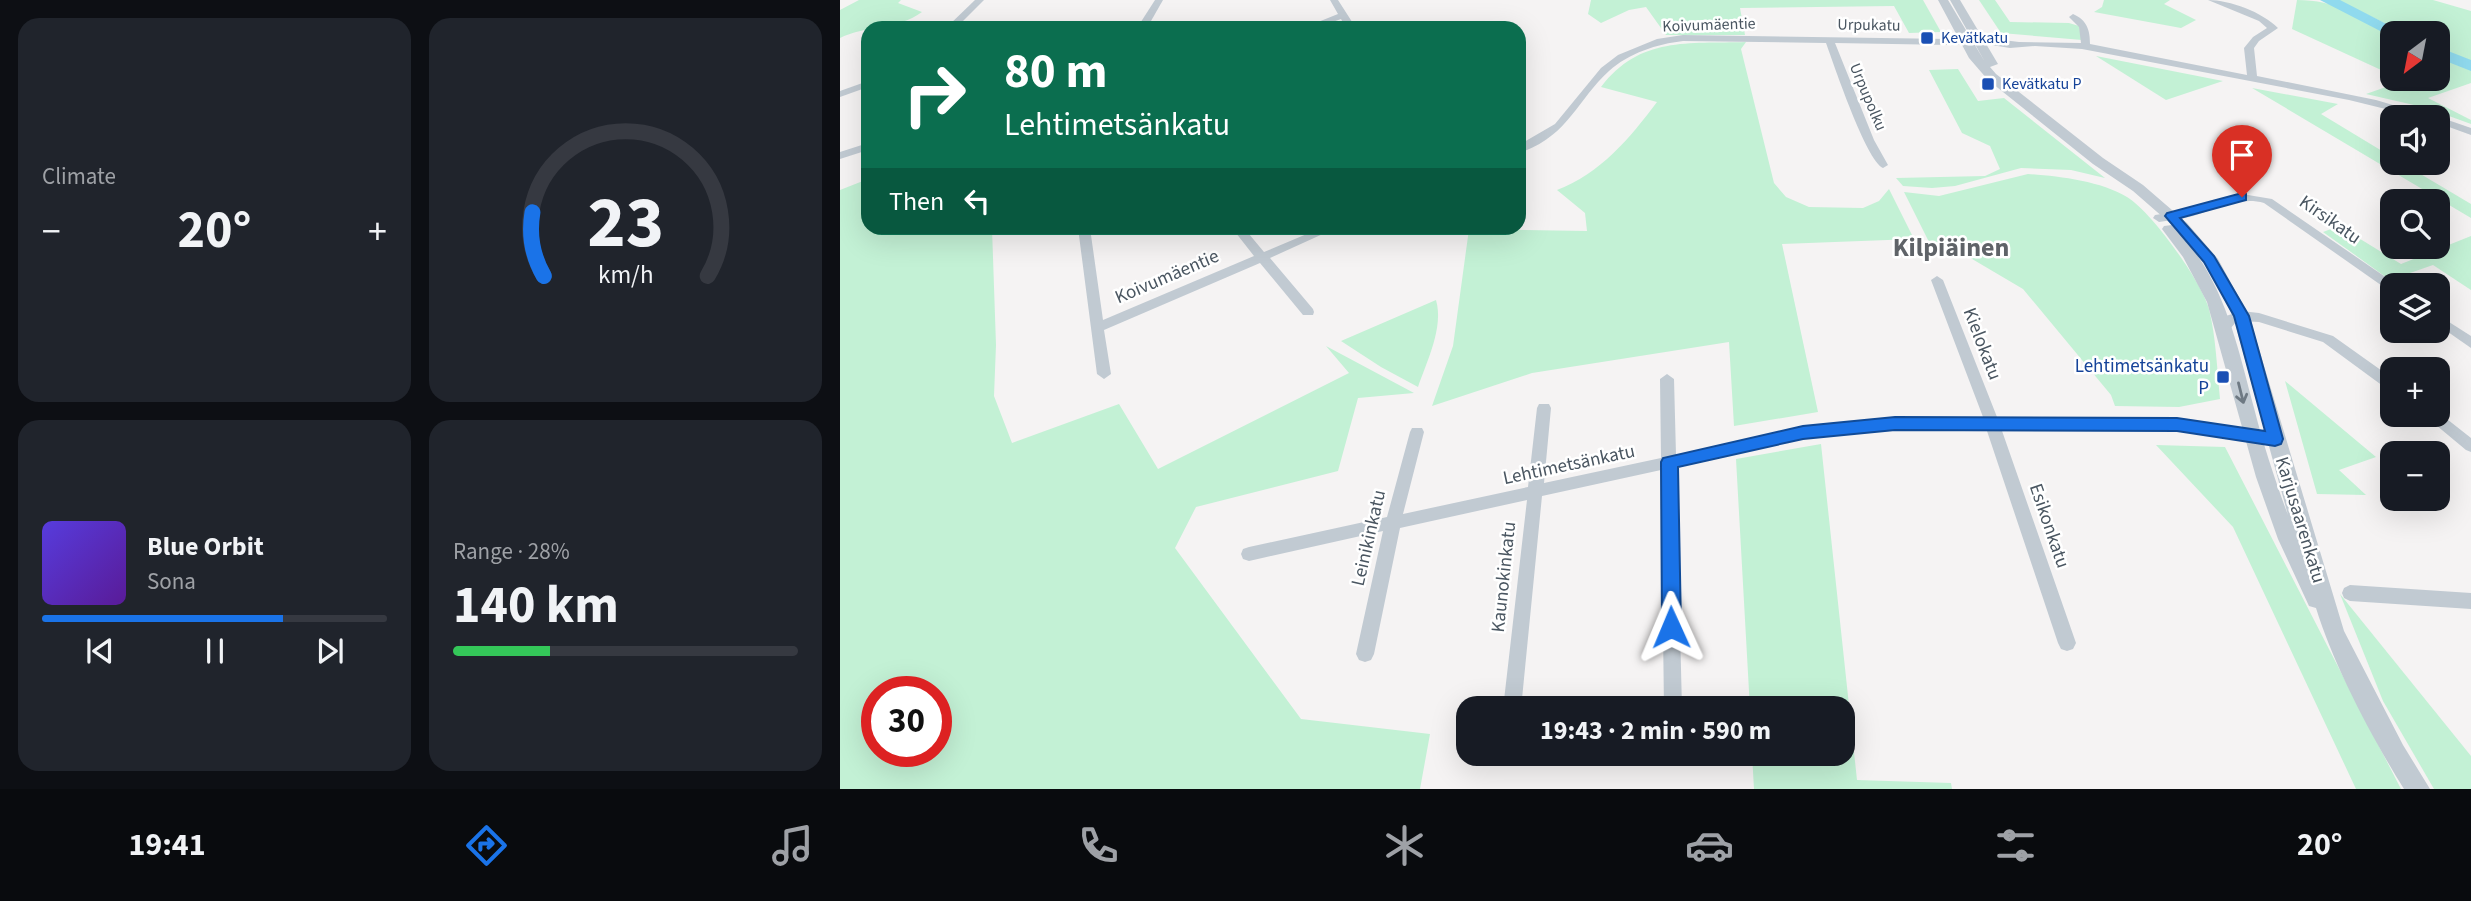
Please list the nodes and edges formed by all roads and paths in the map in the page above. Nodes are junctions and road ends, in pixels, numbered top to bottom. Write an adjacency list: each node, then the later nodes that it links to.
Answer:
1 (980, 0): 9 (street)
2 (1158, 0): 10 (street)
3 (1334, 0): 7 (street)
4 (1943, 0): 15 (street)
5 (1955, 0): 16 (street)
6 (2212, 0): 18 (street)
7 (1344, 15): 11 (street); 12 (street)
8 (2073, 17): 17 (street)
9 (958, 21)
10 (1146, 21)
11 (1327, 21)
12 (1347, 21)
13 (1814, 40): 14 (street, Urpukatu); 25 (street, Koivumäentie)
14 (1829, 40): 15 (street, Urpukatu); 28 (street, Urpupolku)
15 (1965, 42): 16 (street); 22 (street)
16 (1980, 42): 17 (street); 22 (street)
17 (2086, 48): 18 (street)
18 (2252, 79): 21 (street)
19 (861, 86): 20 (street)
20 (840, 94)
21 (2386, 105)
22 (2035, 109): 29 (street)
23 (2450, 124): 24 (street)
24 (2471, 132)
25 (1526, 146)
26 (861, 148): 27 (street)
27 (840, 156)
28 (1883, 165)
29 (2165, 217): 34 (street, Kirsikatu); 37 (street)
30 (1085, 235): 38 (street)
31 (1244, 235): 33 (street)
32 (1312, 235): 33 (street, Koivumäentie)
33 (1262, 256): 36 (street); 38 (street, Koivumäentie)
34 (2380, 279)
35 (1937, 280): 45 (street, Kielokatu)
36 (1308, 312)
37 (2232, 320): 42 (street); 48 (street, Karjusaarenkatu, one-way to 48); 49 (street, Karjusaarenkatu)
38 (1096, 328): 41 (street)
39 (2450, 328): 40 (street)
40 (2471, 343)
41 (1104, 374)
42 (2380, 376)
43 (1667, 379): 51 (street)
44 (1544, 408): 52 (street, Kaunokinkatu)
45 (1991, 422): 48 (street, Lehtimetsänkatu); 51 (street, Lehtimetsänkatu); 58 (street, Esikonkatu)
46 (2446, 427): 50 (street)
47 (1417, 432): 53 (street, Leinikinkatu)
48 (2252, 436): 49 (street, Lehtimetsänkatu); 57 (street, Karjusaarenkatu)
49 (2275, 439): 57 (street, Karjusaarenkatu)
50 (2471, 446)
51 (1669, 462): 52 (street, Lehtimetsänkatu); 61 (street)
52 (1533, 493): 53 (street, Lehtimetsänkatu); 60 (street, Kaunokinkatu)
53 (1393, 523): 54 (street, Lehtimetsänkatu); 59 (street, Leinikinkatu)
54 (1249, 554)
55 (2350, 593): 56 (street)
56 (2471, 601)
57 (2335, 636): 62 (street, Karjusaarenkatu)
58 (2067, 643)
59 (1365, 654)
60 (1513, 696)
61 (1672, 696)
62 (2418, 789)

